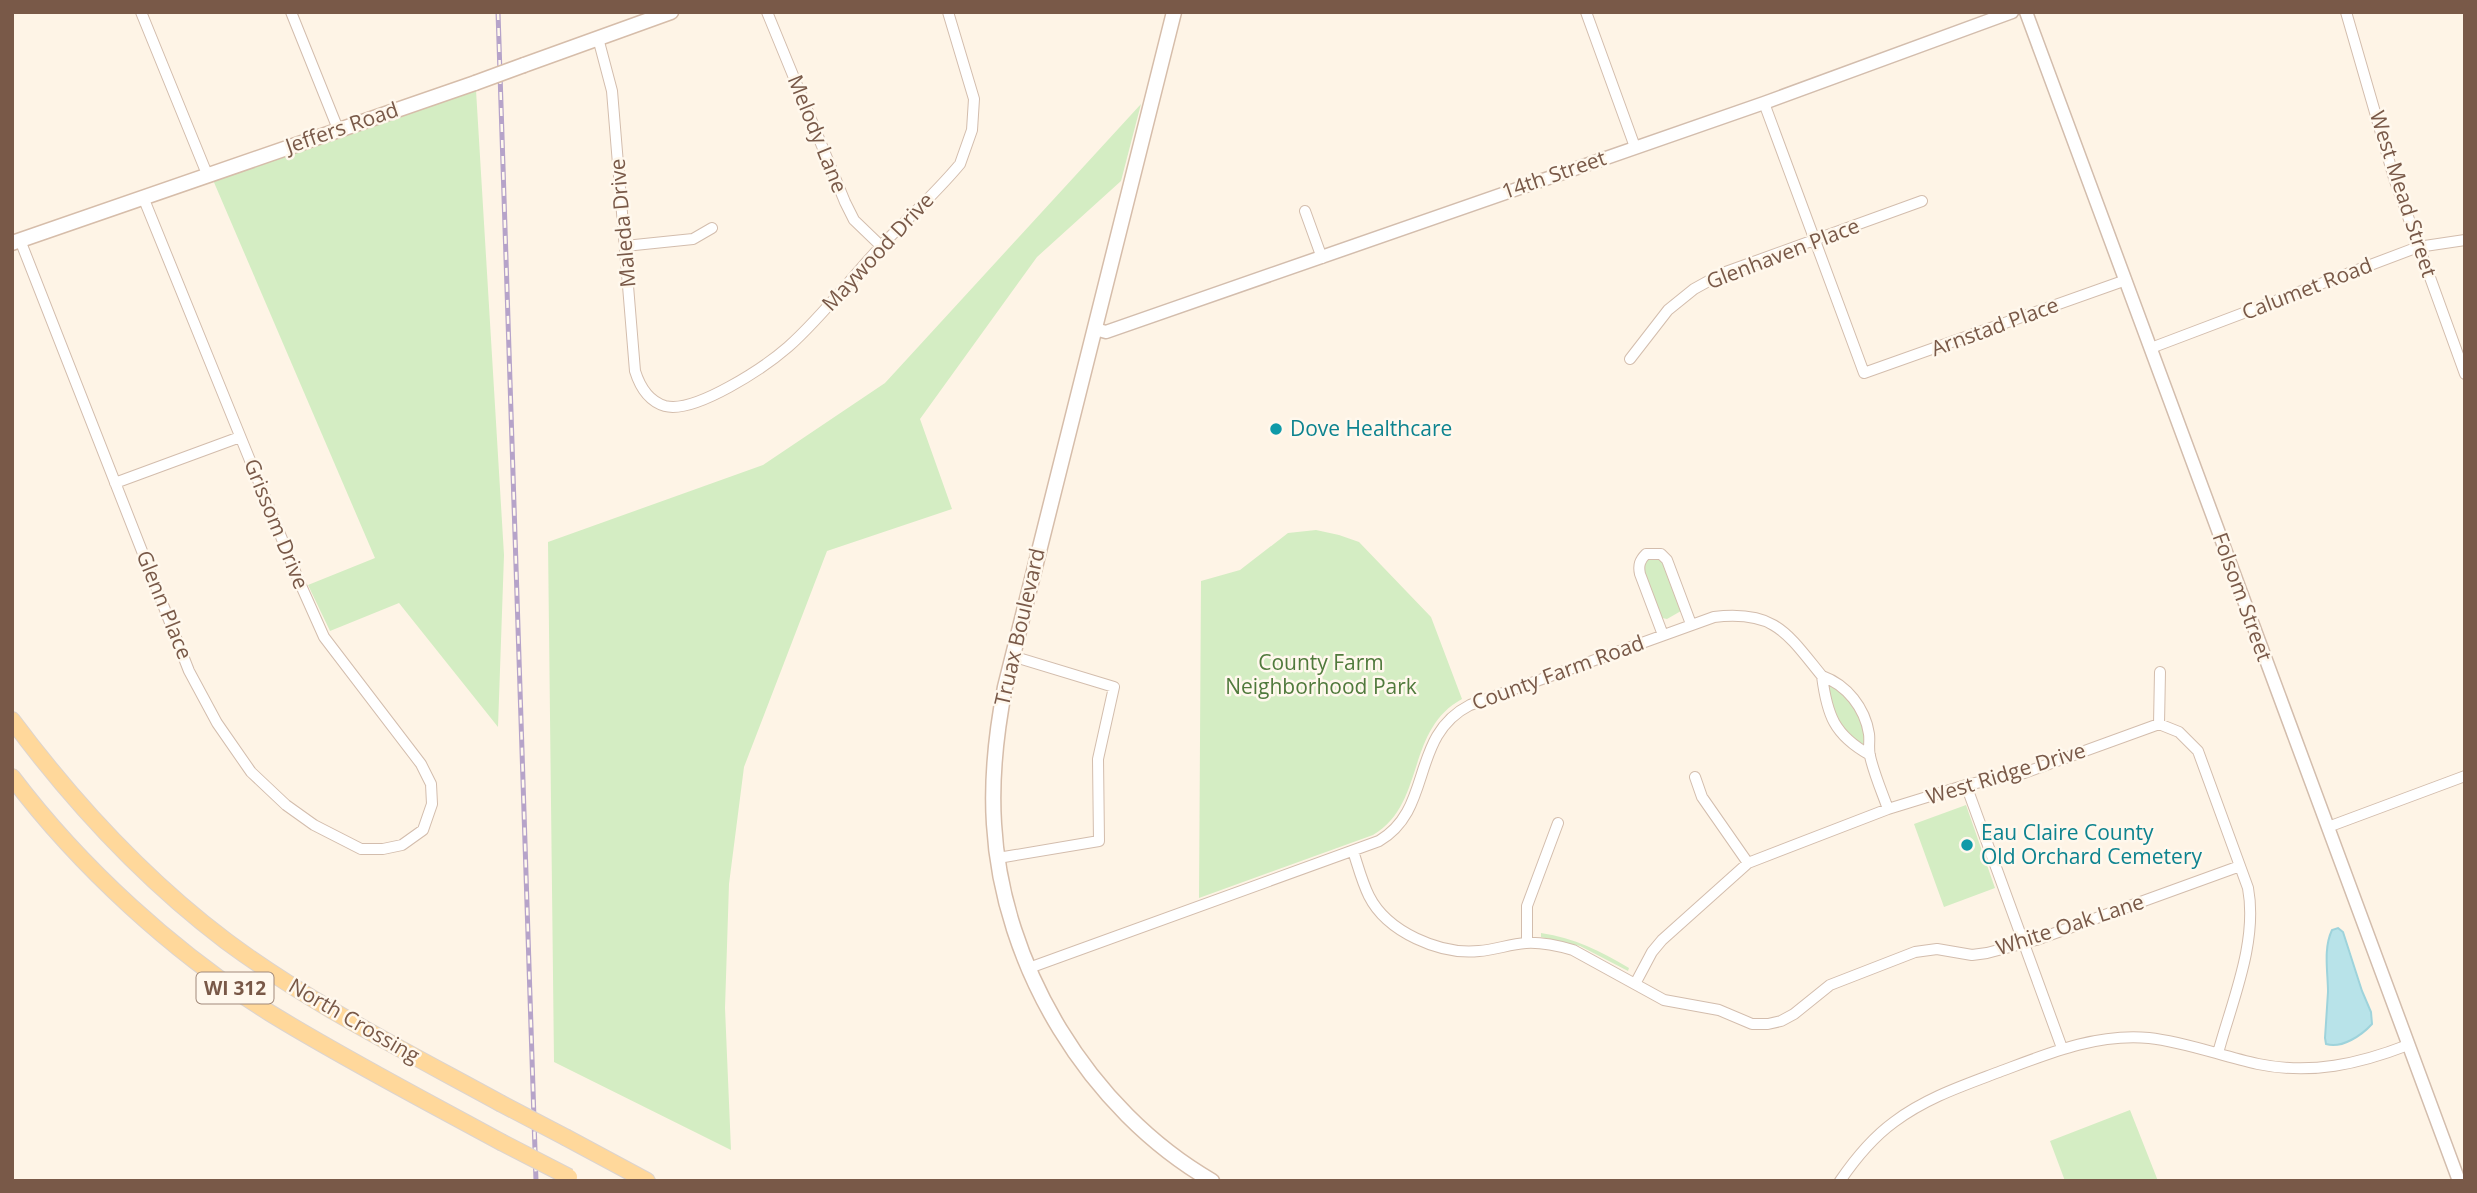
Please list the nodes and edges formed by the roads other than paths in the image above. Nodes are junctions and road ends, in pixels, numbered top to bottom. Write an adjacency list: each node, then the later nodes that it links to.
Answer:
1 (141, 12): 15 (street)
2 (291, 12): 13 (street)
3 (671, 12): 11 (main road, Jeffers Road)
4 (767, 12): 24 (street, Melody Lane)
5 (948, 12): 24 (street, Maywood Drive)
6 (1174, 12): 28 (main road, Truax Boulevard)
7 (1586, 12): 14 (street)
8 (2012, 12): 12 (street, 14th Street)
9 (2026, 12): 27 (street, Folsom Street)
10 (2346, 12): 25 (street, West Mead Street)
11 (598, 38): 13 (main road, Jeffers Road, bridge); 23 (street, Maleda Drive)
12 (1764, 103): 14 (street, 14th Street); 20 (street)
13 (338, 129): 15 (main road, Jeffers Road)
14 (1635, 147): 26 (street, 14th Street)
15 (206, 174): 16 (main road, Jeffers Road)
16 (143, 197): 22 (main road, Jeffers Road); 33 (street, Grissom Drive)
17 (1922, 201): 20 (street, Glenhaven Place)
18 (1306, 211): 26 (street)
19 (712, 228): 23 (street)
20 (1814, 239): 27 (street, Arnstad Place); 30 (street, Glenhaven Place)
21 (2465, 240): 25 (street, Calumet Road)
22 (16, 242): 34 (street, Glenn Place)
23 (625, 246): 32 (street, Maleda Drive)
24 (881, 246): 32 (street, Maywood Drive)
25 (2418, 247): 29 (street, Calumet Road); 31 (street, West Mead Street)
26 (1322, 258): 28 (street, 14th Street)
27 (2126, 280): 29 (street, Folsom Street)
28 (1095, 329): 37 (main road, Truax Boulevard)
29 (2151, 348): 49 (street, Folsom Street)
30 (1630, 359)
31 (2465, 374)
32 (657, 403)
33 (240, 436): 34 (street); 50 (street, Grissom Drive)
34 (115, 483): 50 (street, Glenn Place)
35 (1691, 624): 36 (street, County Farm Road); 36 (street); 39 (street, County Farm Road)
36 (1662, 635): 51 (street, County Farm Road)
37 (1012, 656): 52 (main road, Truax Boulevard); 52 (street)
38 (2160, 671): 41 (street)
39 (1822, 676): 42 (street, County Farm Road); 42 (street, County Farm Road)
40 (12, 720): 64 (main road, North Crossing / WI 312, bridge)
41 (2159, 724): 46 (street, West Ridge Drive); 54 (street)
42 (1870, 755): 47 (street, County Farm Road)
43 (2464, 776): 49 (street)
44 (12, 777): 63 (main road, North Crossing / WI 312, bridge)
45 (1695, 777): 53 (street)
46 (1966, 785): 47 (street, West Ridge Drive); 56 (street)
47 (1888, 809): 53 (street, West Ridge Drive)
48 (1558, 823): 55 (street)
49 (2328, 827): 59 (street, Folsom Street)
50 (423, 830)
51 (1353, 851): 55 (street, White Oak Lane); 57 (street, County Farm Road)
52 (998, 858): 57 (main road, Truax Boulevard)
53 (1748, 863): 58 (street, West Ridge Drive)
54 (2240, 866): 56 (street, White Oak Lane); 61 (street)
55 (1527, 943): 58 (street, White Oak Lane)
56 (2024, 943): 58 (street, White Oak Lane); 60 (street)
57 (1029, 968): 65 (main road, Truax Boulevard)
58 (1635, 984)
59 (2409, 1045): 61 (street); 62 (street, Folsom Street)
60 (2062, 1048): 61 (street); 66 (street)
61 (2218, 1053)
62 (2459, 1163): 67 (street, Folsom Street)
63 (572, 1179)
64 (647, 1181)
65 (1212, 1181)
66 (1840, 1181)
67 (2459, 1181)

